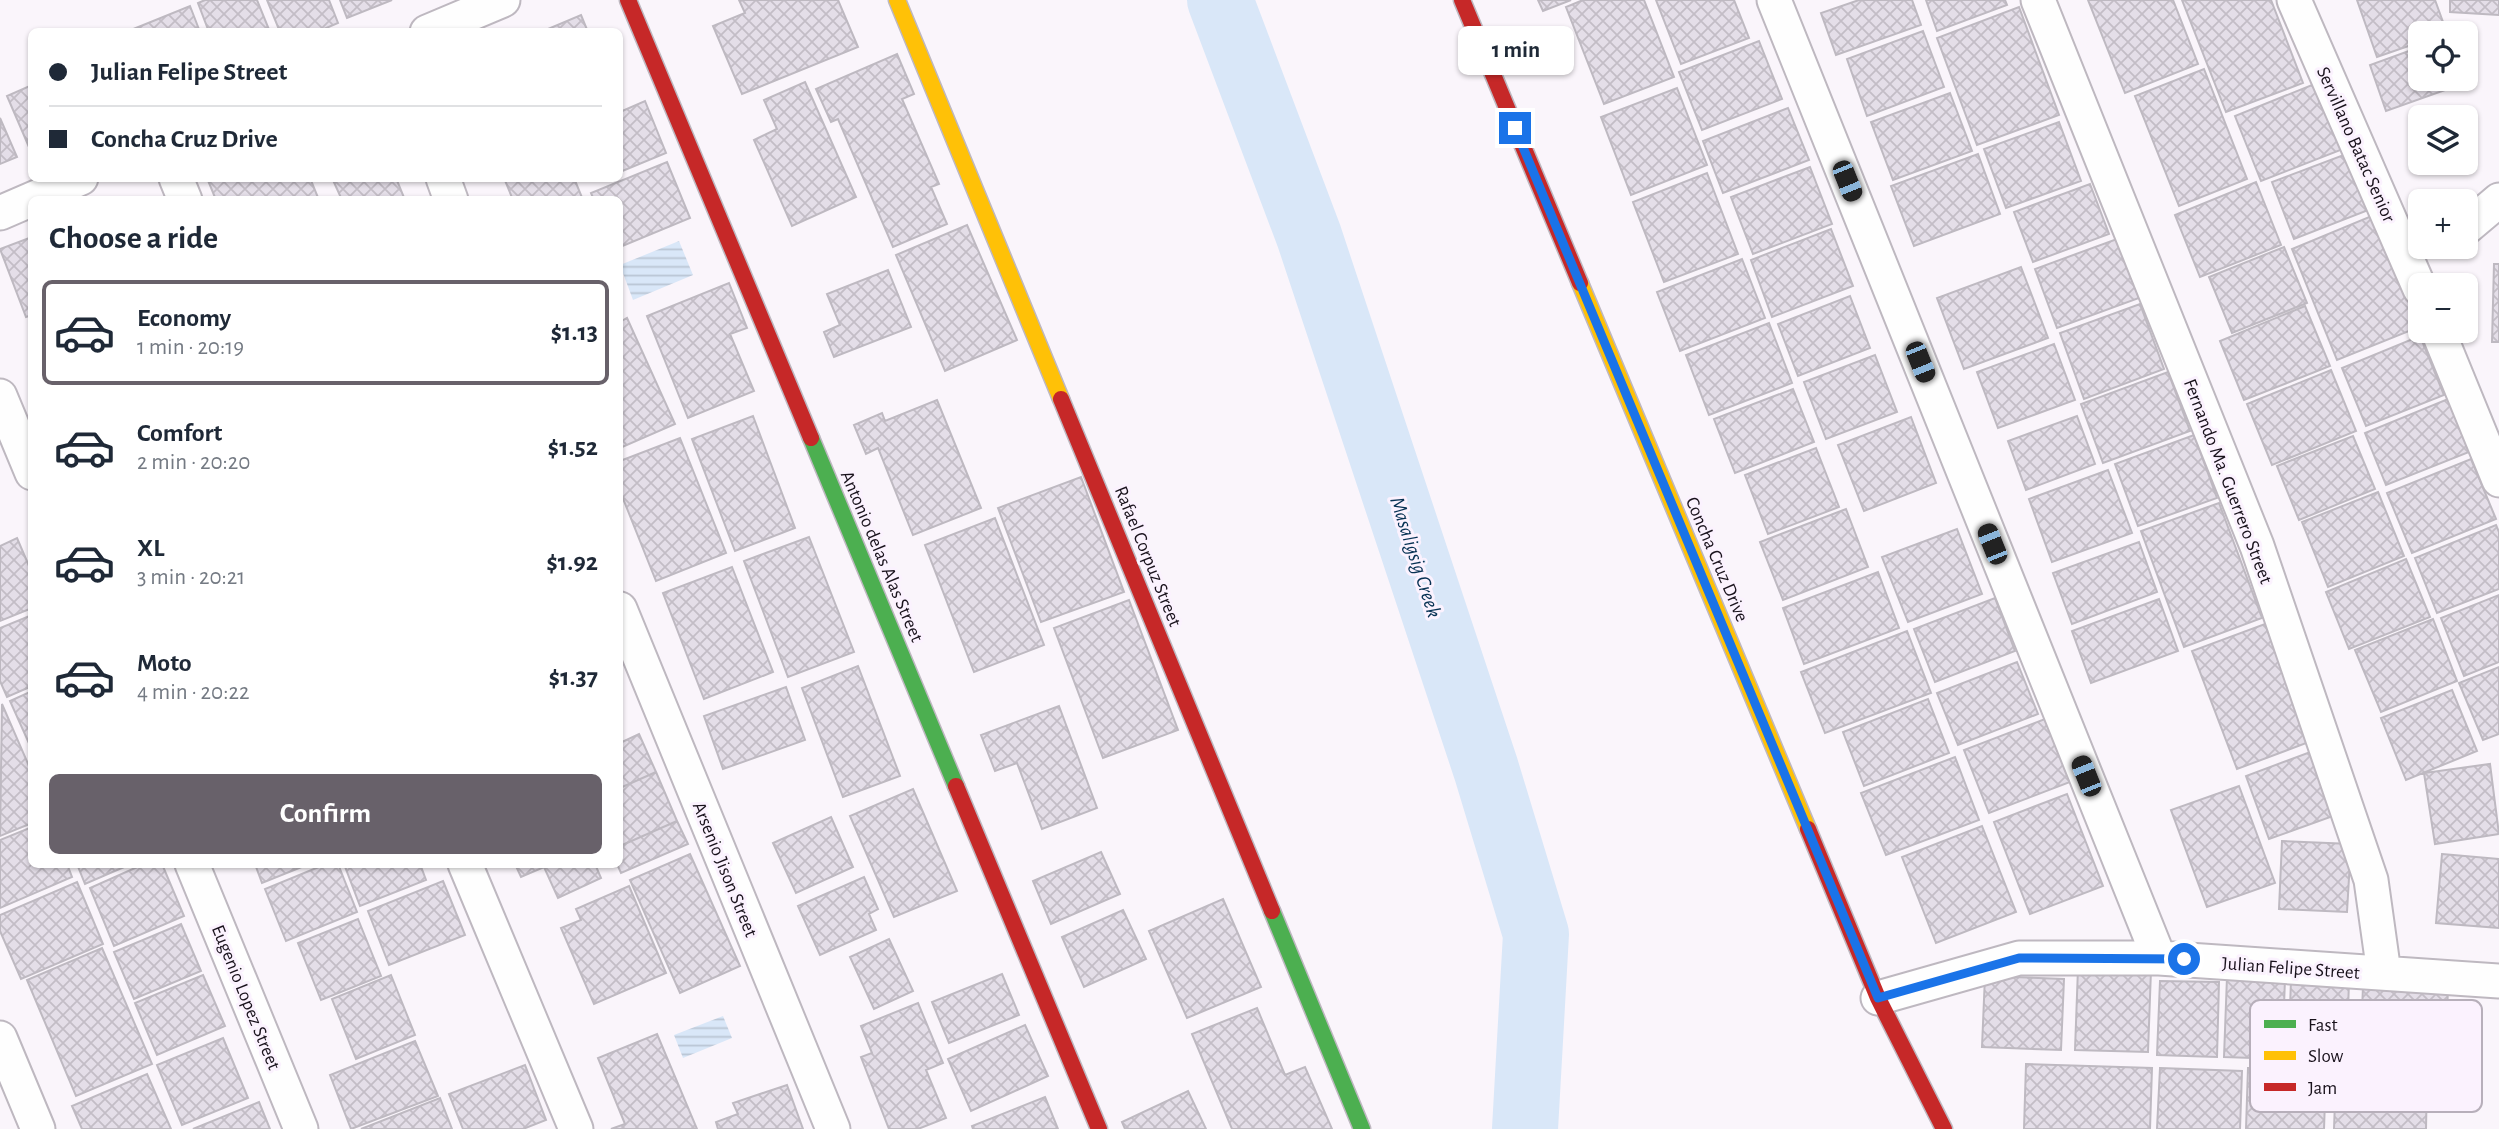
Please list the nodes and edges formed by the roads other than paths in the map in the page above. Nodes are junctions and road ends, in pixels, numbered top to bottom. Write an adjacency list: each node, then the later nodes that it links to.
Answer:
1 (503, 0): 8 (street)
2 (628, 0): 32 (street, Antonio delas Alas Street)
3 (897, 0): 33 (street, Rafael Corpuz Street)
4 (1462, 0): 26 (street, Concha Cruz Drive)
5 (1774, 0): 23 (street)
6 (2038, 0): 24 (street, Fernando Ma. Guerrero Street)
7 (2294, 0): 15 (street, Servillano Batac Senior)
8 (436, 28)
9 (72, 182): 10 (street)
10 (39, 196)
11 (2499, 200): 14 (street)
12 (28, 201): 13 (street)
13 (0, 213)
14 (2478, 218)
15 (2408, 232)
16 (2443, 343): 19 (street)
17 (0, 396): 18 (street)
18 (28, 463)
19 (2499, 480)
20 (623, 616): 31 (street, Arsenio Jison Street)
21 (194, 868): 29 (street, Eugenio Lopez Street)
22 (467, 868): 30 (street)
23 (2159, 958): 24 (street, Julian Felipe Street); 26 (street, Julian Felipe Street)
24 (2384, 973): 25 (street, Julian Felipe Street)
25 (2499, 981)
26 (1878, 998): 34 (street, Concha Cruz Drive)
27 (0, 1038): 28 (street)
28 (38, 1129)
29 (301, 1129)
30 (576, 1129)
31 (833, 1129)
32 (1099, 1129)
33 (1363, 1129)
34 (1944, 1129)

